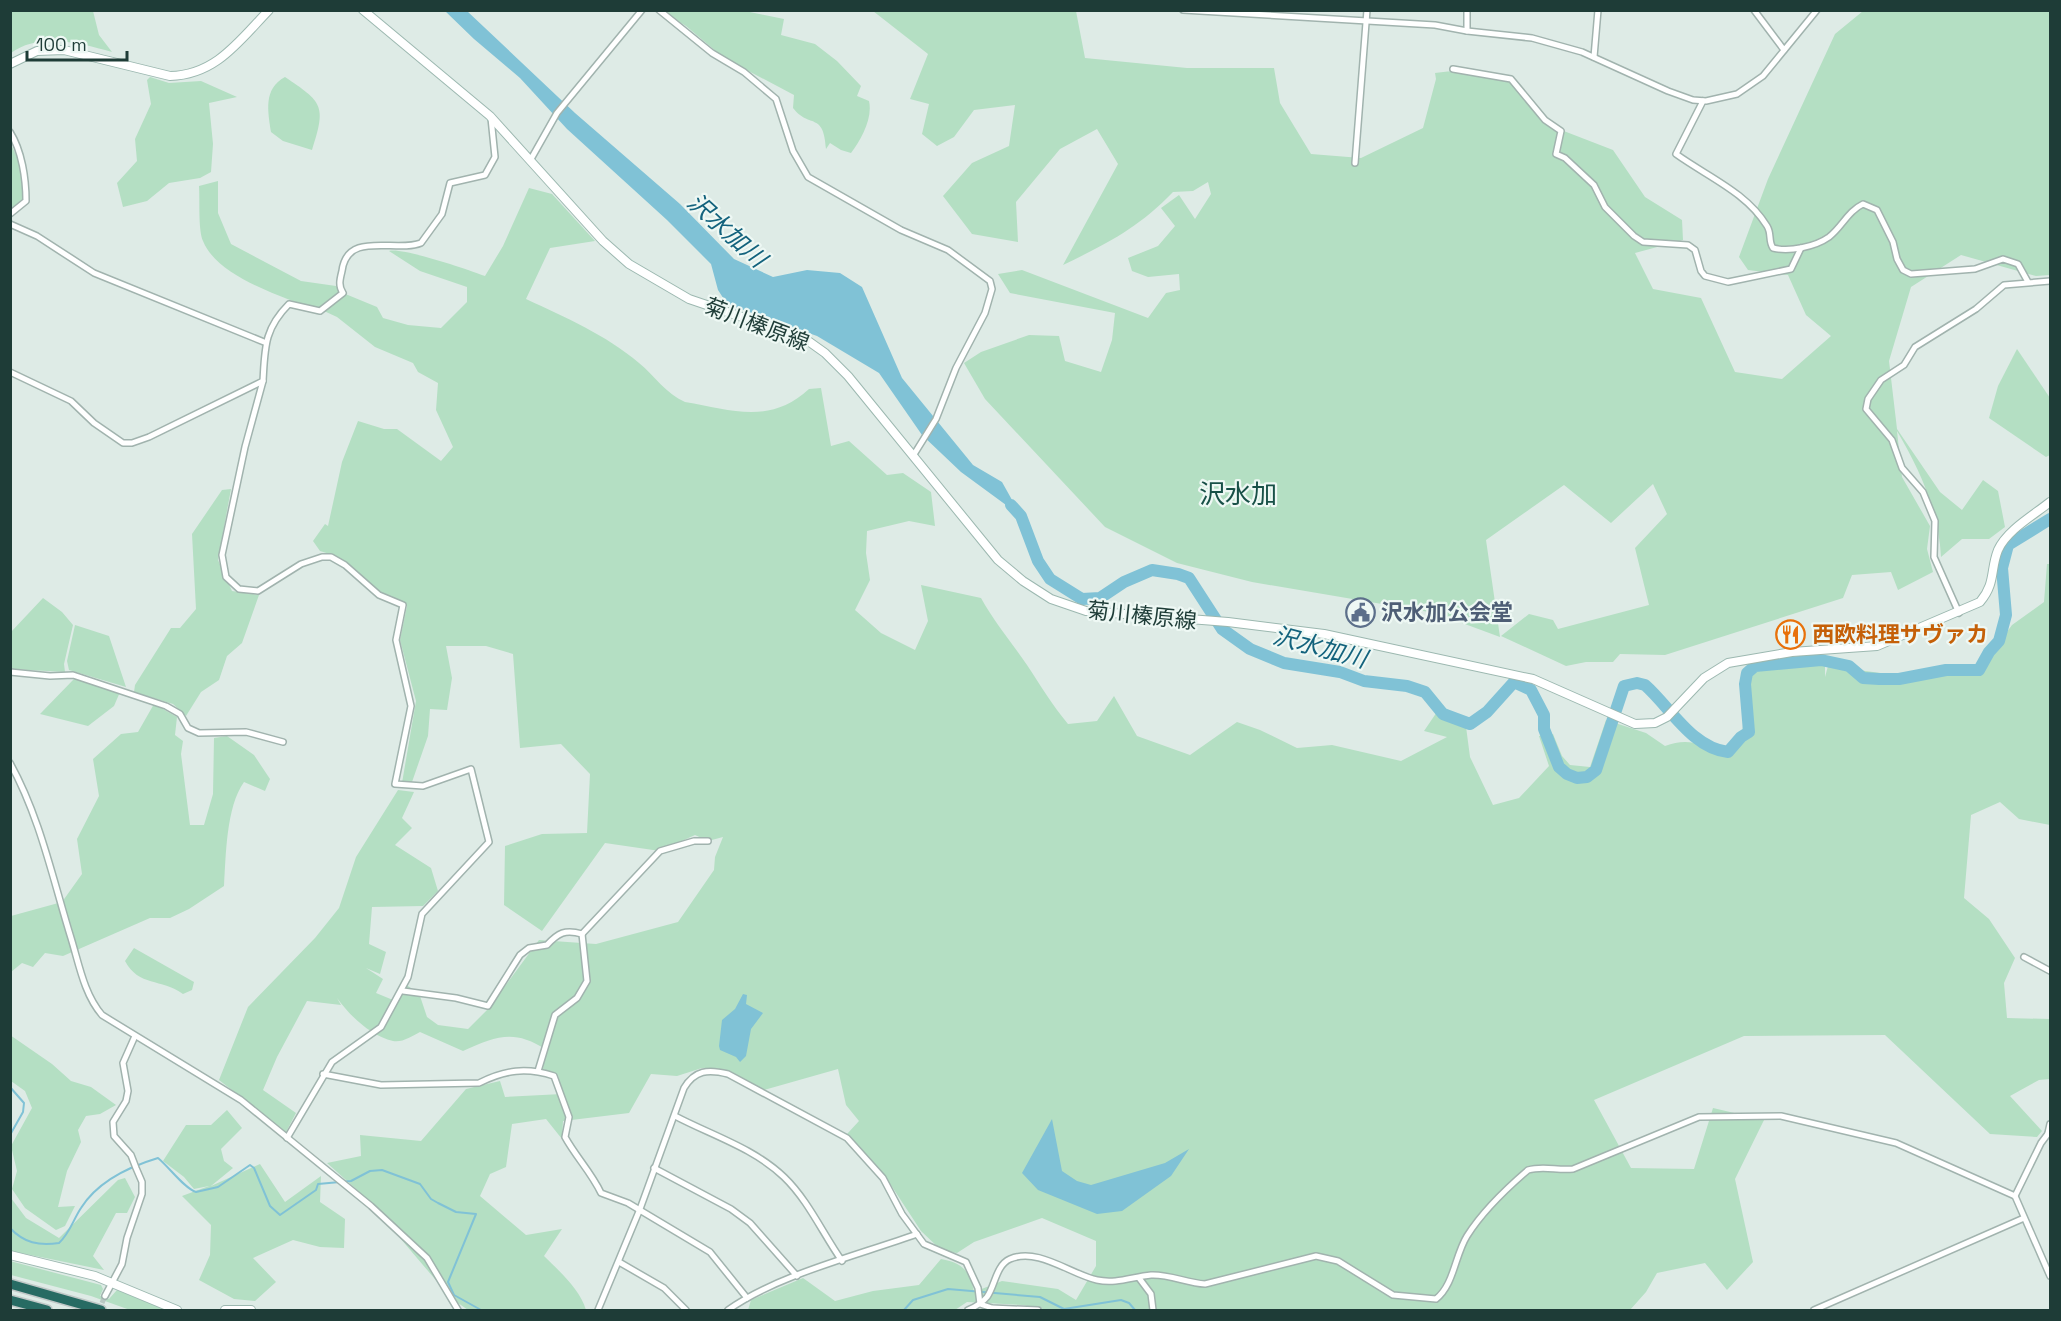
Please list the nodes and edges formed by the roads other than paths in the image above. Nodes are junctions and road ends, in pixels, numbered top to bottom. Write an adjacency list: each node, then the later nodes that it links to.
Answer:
1 (269, 10): 16 (main road)
2 (363, 10): 19 (main road, 菊川榛原線)
3 (642, 10): 21 (street)
4 (659, 10): 31 (street)
5 (1183, 10): 11 (street)
6 (1367, 10): 12 (street)
7 (1467, 10): 13 (street)
8 (1598, 10): 15 (street)
9 (1754, 10): 14 (street)
10 (1816, 10): 14 (street)
11 (1259, 14): 12 (street)
12 (1366, 21): 13 (street); 22 (street)
13 (1467, 31): 15 (street)
14 (1784, 50): 18 (street)
15 (1594, 57): 18 (street)
16 (10, 64)
17 (1453, 69): 25 (street)
18 (1703, 101): 25 (street)
19 (490, 116): 21 (main road, 菊川榛原線); 28 (street)
20 (10, 132): 23 (street)
21 (531, 159): 31 (main road, 菊川榛原線)
22 (1355, 163)
23 (10, 214)
24 (10, 224): 28 (street)
25 (1801, 248): 27 (street)
26 (2050, 281): 27 (street)
27 (2028, 282): 33 (street)
28 (264, 342): 30 (street)
29 (10, 372): 30 (street)
30 (263, 381): 41 (street)
31 (913, 455): 33 (main road, 菊川榛原線)
32 (2050, 502): 33 (main road, 菊川榛原線)
33 (1959, 613)
34 (10, 672): 35 (street)
35 (283, 742)
36 (10, 763): 42 (street)
37 (708, 841): 38 (street)
38 (582, 934): 41 (street); 43 (street)
39 (2024, 957): 40 (street)
40 (2050, 971)
41 (404, 991): 44 (street)
42 (135, 1036): 48 (street); 60 (street)
43 (538, 1071): 44 (street); 51 (street)
44 (323, 1074): 48 (street)
45 (675, 1116): 49 (street); 53 (street); 55 (street)
46 (2050, 1124): 47 (street)
47 (2049, 1132): 50 (street)
48 (287, 1138): 72 (street)
49 (654, 1168): 51 (street); 57 (street)
50 (2015, 1196): 52 (street); 59 (street)
51 (640, 1209): 56 (street); 63 (street)
52 (2024, 1218): 58 (street); 78 (street)
53 (917, 1234): 55 (street); 65 (street)
54 (10, 1255): 60 (main road)
55 (842, 1261): 57 (street)
56 (619, 1262): 66 (street); 73 (street)
57 (797, 1276): 63 (street)
58 (2050, 1276)
59 (1139, 1278): 65 (street); 77 (street)
60 (114, 1282): 62 (street); 69 (main road)
61 (10, 1284): 68 (highway)
62 (105, 1296)
63 (747, 1298): 74 (street)
64 (10, 1300): 67 (highway)
65 (980, 1304): 75 (street); 76 (street)
66 (599, 1310)
67 (47, 1311)
68 (101, 1311)
69 (177, 1311)
70 (225, 1311): 71 (main road)
71 (251, 1311)
72 (458, 1311)
73 (686, 1311)
74 (728, 1311)
75 (968, 1311)
76 (1038, 1311)
77 (1153, 1311)
78 (1814, 1311)

